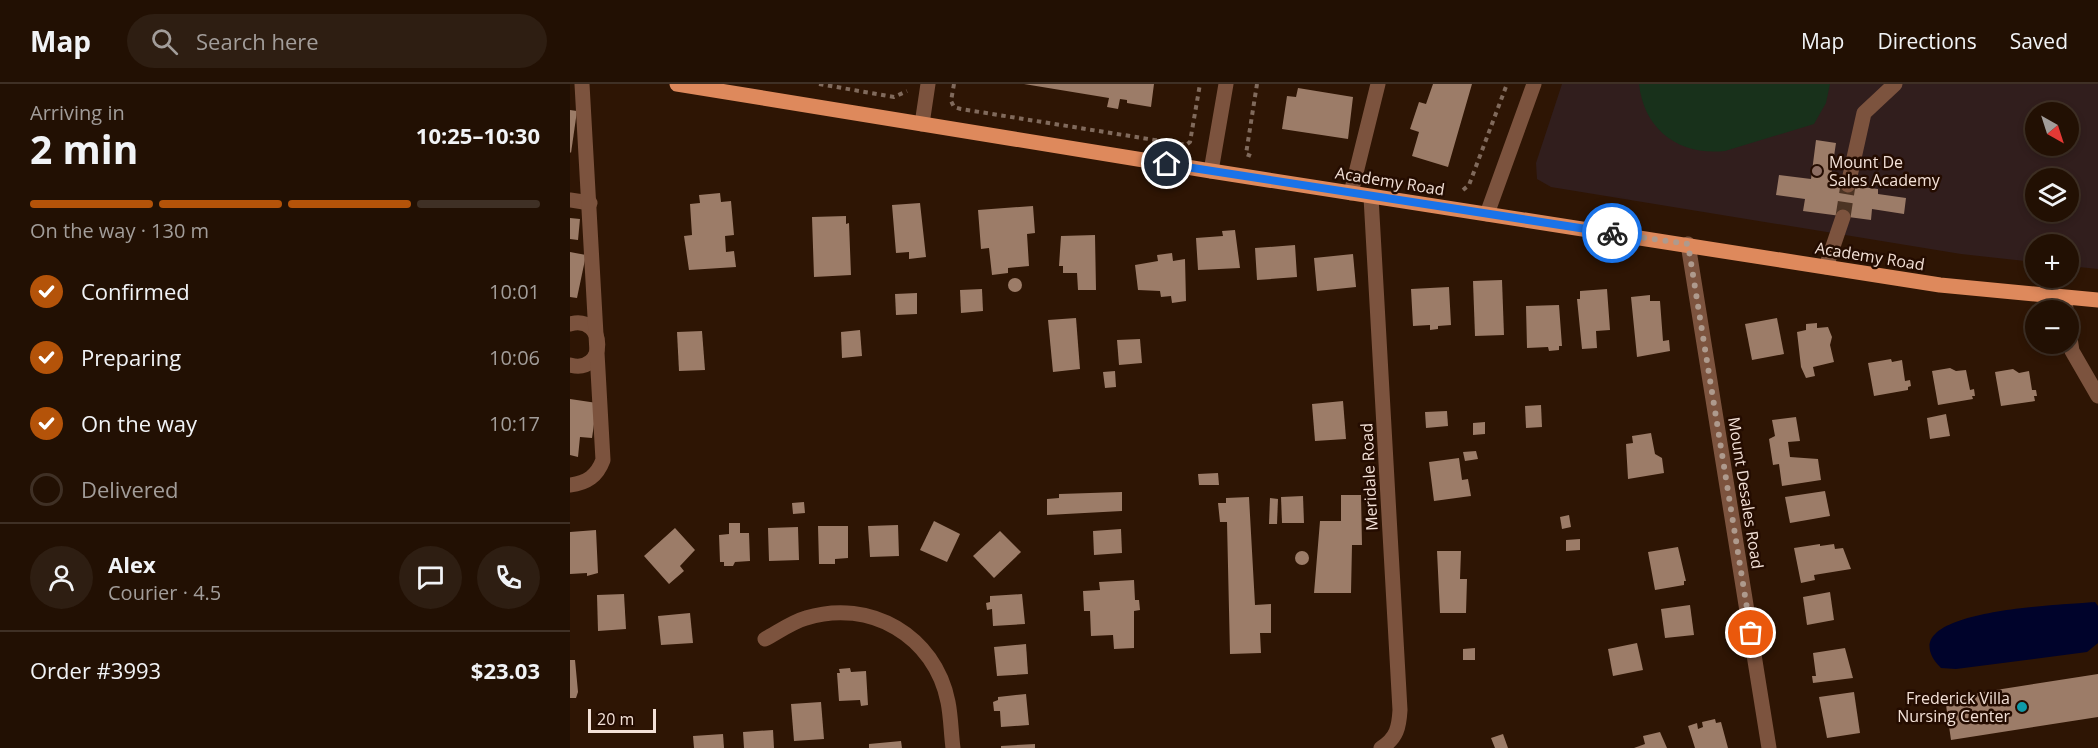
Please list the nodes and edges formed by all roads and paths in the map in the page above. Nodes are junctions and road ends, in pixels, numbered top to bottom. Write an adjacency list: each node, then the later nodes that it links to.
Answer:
1 (582, 84): 22 (street)
2 (677, 84): 14 (main road, Academy Road)
3 (819, 84): 4 (path)
4 (908, 84)
5 (928, 84): 14 (street)
6 (954, 84): 7 (path)
7 (1200, 84)
8 (1226, 84): 16 (street)
9 (1257, 84): 15 (path)
10 (1378, 84): 19 (street)
11 (1507, 84): 18 (path)
12 (1534, 84): 23 (street)
13 (1895, 84): 17 (street)
14 (922, 124): 16 (main road, Academy Road)
15 (1258, 158)
16 (1211, 171): 19 (main road, Academy Road)
17 (1848, 185)
18 (1453, 189)
19 (1352, 193): 20 (main road, Academy Road)
20 (1371, 197): 23 (main road, Academy Road); 38 (street, Meridale Road)
21 (570, 200): 22 (street)
22 (590, 203): 31 (street)
23 (1487, 214): 25 (main road, Academy Road)
24 (1843, 217): 26 (street)
25 (1688, 244): 26 (main road, Academy Road); 39 (street, Mount Desales Road)
26 (1826, 267): 27 (main road, Academy Road)
27 (2039, 300)
28 (2098, 300): 29 (main road, Academy Road)
29 (2079, 302)
30 (570, 324): 31 (street)
31 (599, 347): 33 (street); 35 (street)
32 (2074, 354): 34 (street)
33 (570, 365)
34 (2098, 396)
35 (570, 485)
36 (765, 639): 37 (street)
37 (953, 748)
38 (1381, 748)
39 (1769, 748)

